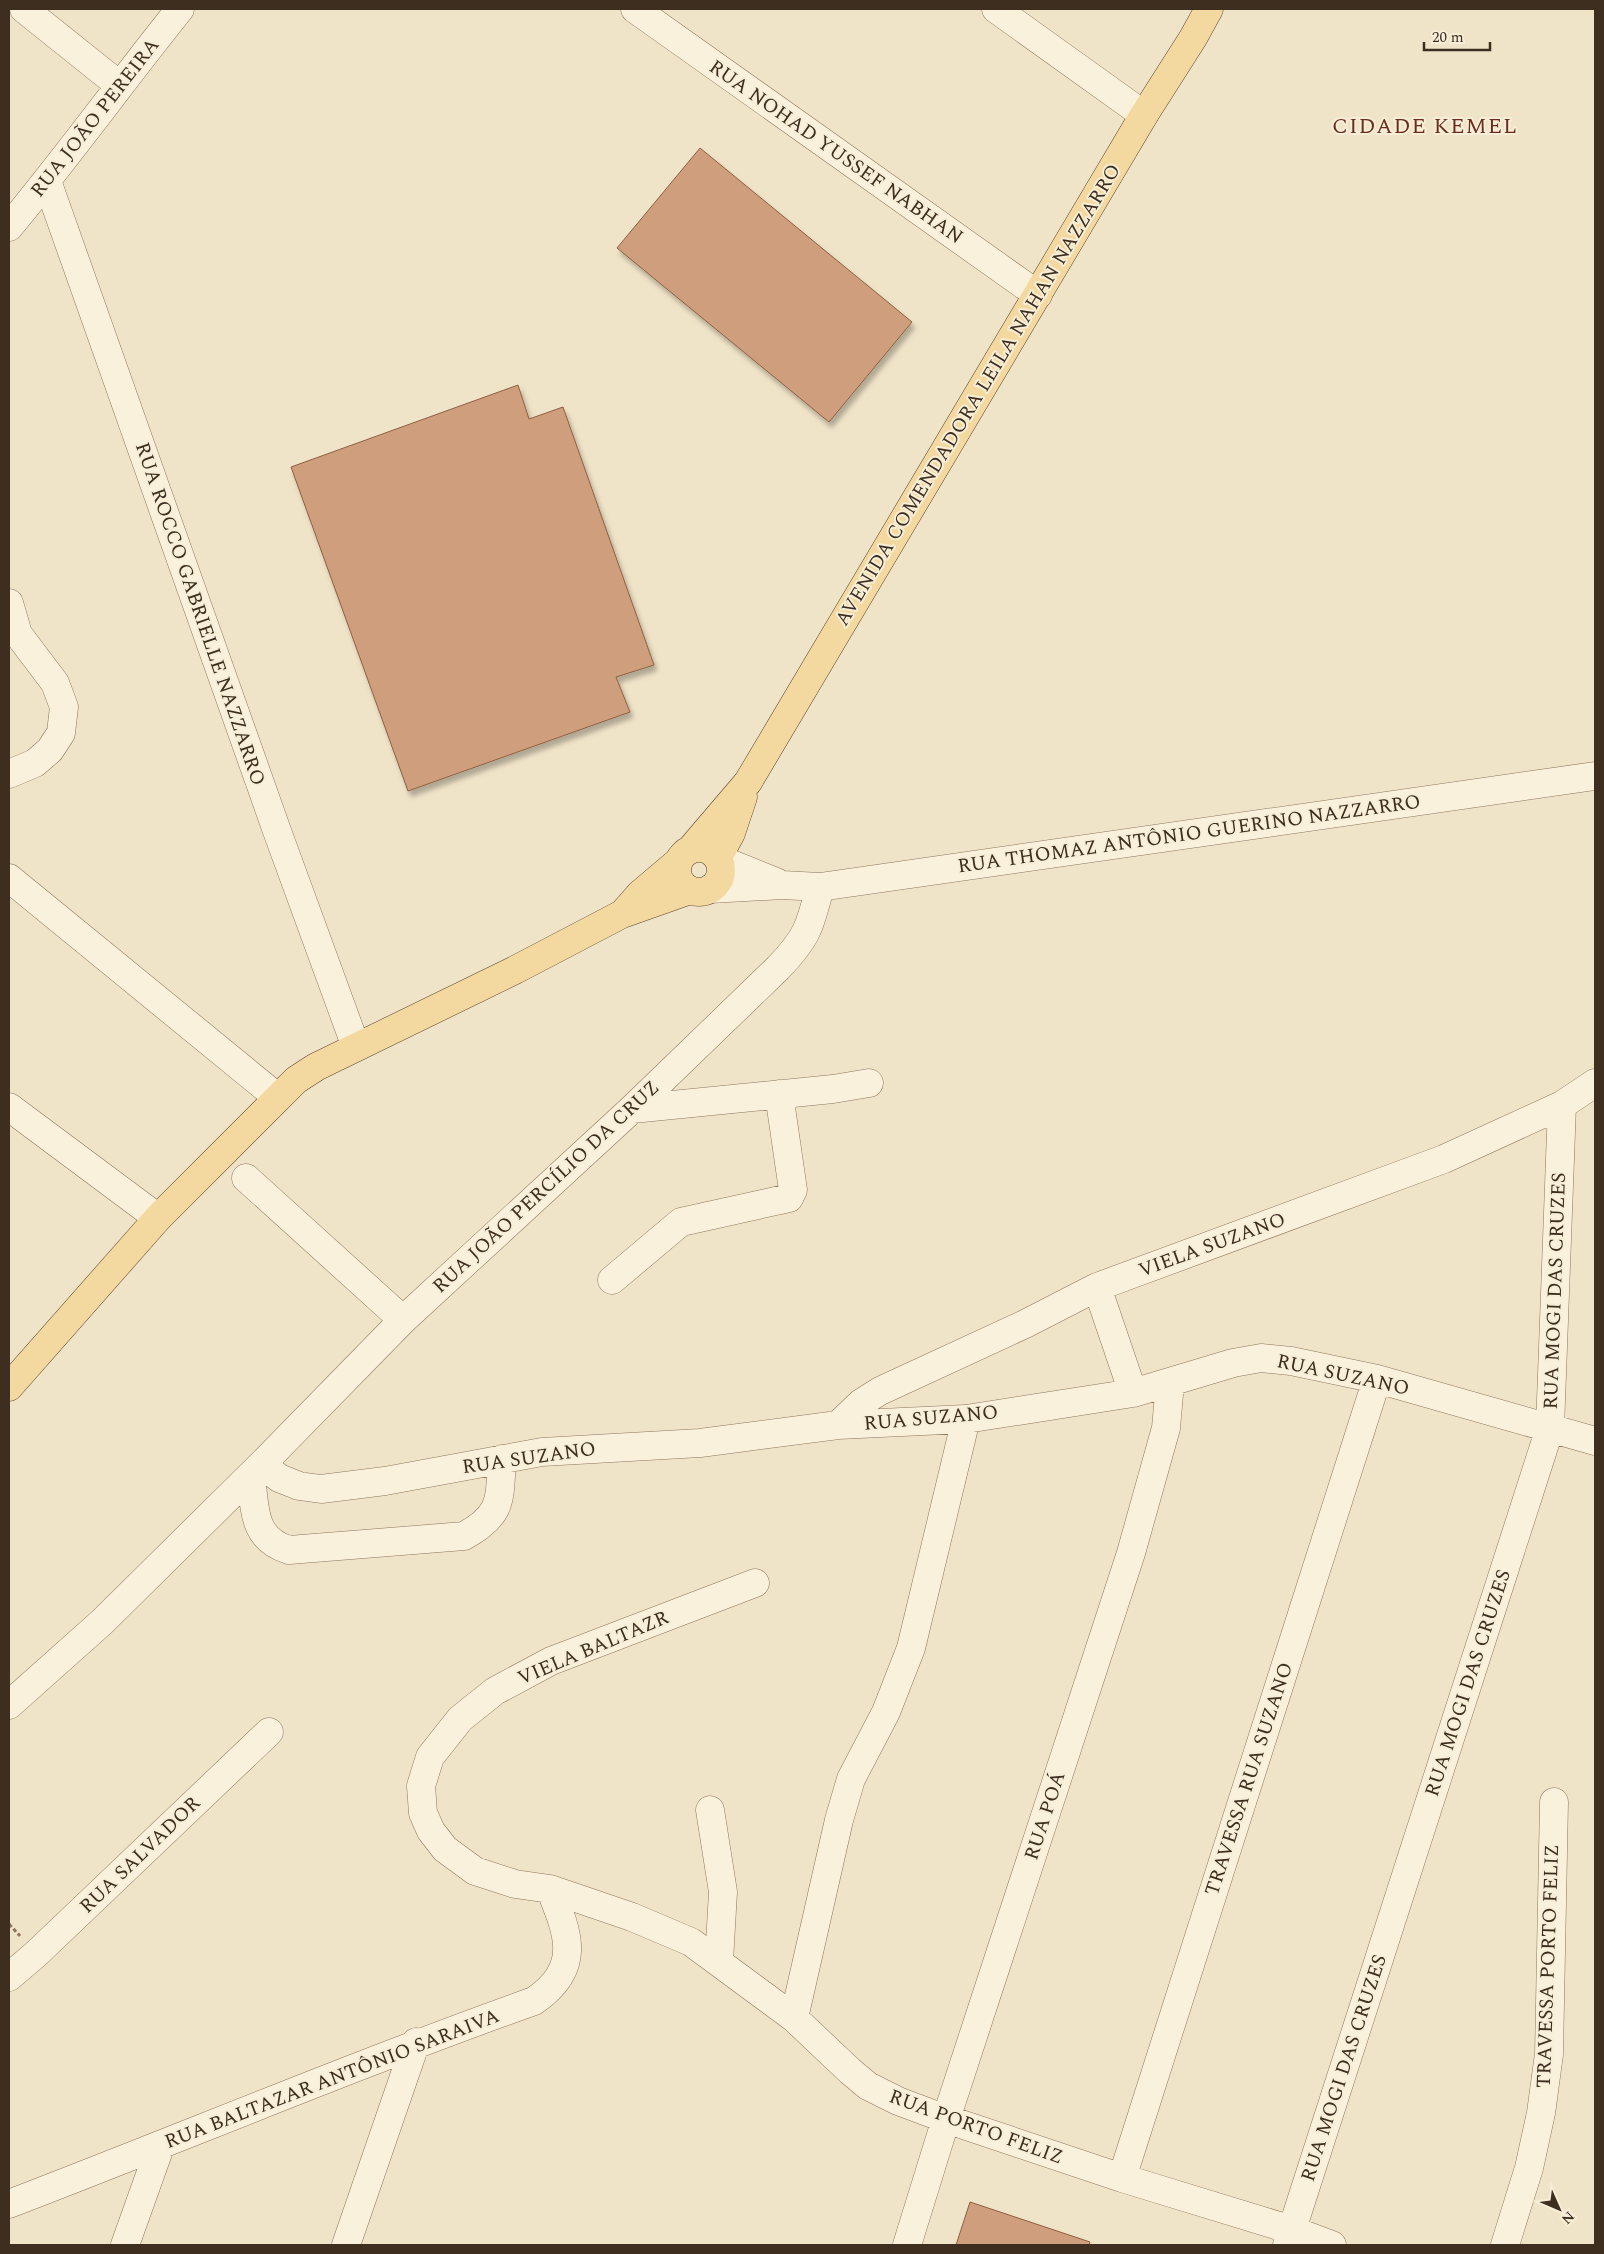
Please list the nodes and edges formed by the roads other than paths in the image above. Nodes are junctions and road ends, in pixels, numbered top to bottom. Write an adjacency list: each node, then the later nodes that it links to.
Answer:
1 (24, 9): 6 (street)
2 (180, 9): 6 (street, RUA JOÃO PEREIRA)
3 (635, 9): 10 (street, RUA NOHAD YUSSEF NABHAN)
4 (996, 9): 7 (street)
5 (1209, 9): 7 (main road, AVENIDA COMENDADORA LEILA NAHAN NAZZARRO)
6 (119, 85): 8 (street, RUA JOÃO PEREIRA)
7 (1144, 115): 10 (main road, AVENIDA COMENDADORA LEILA NAHAN NAZZARRO)
8 (47, 181): 9 (street, RUA JOÃO PEREIRA); 23 (street, RUA ROCCO GABRIELLE NAZZARRO)
9 (9, 227)
10 (1038, 295): 15 (main road, AVENIDA COMENDADORA LEILA NAHAN NAZZARRO)
11 (9, 603): 12 (street)
12 (14, 629): 13 (street)
13 (9, 774)
14 (1595, 776): 20 (street, RUA THOMAZ ANTÔNIO GUERINO NAZZARRO)
15 (748, 782): 16 (main road, AVENIDA COMENDADORA LEILA NAHAN NAZZARRO); 17 (main road, AVENIDA COMENDADORA LEILA NAHAN NAZZARRO)
16 (685, 855): 17 (main road); 21 (main road); 22 (main road, AVENIDA COMENDADORA LEILA NAHAN NAZZARRO)
17 (718, 858): 19 (street, RUA THOMAZ ANTÔNIO GUERINO NAZZARRO); 21 (main road)
18 (9, 878): 27 (street)
19 (782, 885): 20 (street, RUA THOMAZ ANTÔNIO GUERINO NAZZARRO); 21 (street, RUA THOMAZ ANTÔNIO GUERINO NAZZARRO)
20 (820, 887): 30 (street, RUA JOÃO PERCÍLIO DA CRUZ)
21 (700, 889): 22 (main road, AVENIDA COMENDADORA LEILA NAHAN NAZZARRO)
22 (622, 914): 23 (main road, AVENIDA COMENDADORA LEILA NAHAN NAZZARRO)
23 (356, 1047): 27 (main road, AVENIDA COMENDADORA LEILA NAHAN NAZZARRO)
24 (869, 1083): 26 (street)
25 (1595, 1083): 28 (street, VIELA SUZANO)
26 (779, 1094): 30 (street); 33 (street)
27 (277, 1097): 32 (main road, AVENIDA COMENDADORA LEILA NAHAN NAZZARRO)
28 (1562, 1105): 34 (street, VIELA SUZANO); 42 (street, RUA MOGI DAS CRUZES)
29 (9, 1107): 32 (street)
30 (632, 1109): 35 (street, RUA JOÃO PERCÍLIO DA CRUZ)
31 (246, 1178): 35 (street)
32 (158, 1218): 36 (main road, AVENIDA COMENDADORA LEILA NAHAN NAZZARRO)
33 (612, 1280)
34 (1097, 1287): 39 (street); 41 (street, VIELA SUZANO)
35 (403, 1320): 45 (street, RUA JOÃO PERCÍLIO DA CRUZ)
36 (13, 1376)
37 (1377, 1380): 38 (street, RUA SUZANO); 42 (street, RUA SUZANO); 58 (street, TRAVESSA RUA SUZANO)
38 (1170, 1384): 39 (street, RUA SUZANO); 56 (street, RUA POÁ)
39 (1133, 1393): 40 (street, RUA SUZANO)
40 (966, 1419): 41 (street, RUA SUZANO); 54 (street)
41 (838, 1426): 44 (street, RUA SUZANO)
42 (1550, 1428): 43 (street, RUA SUZANO); 60 (street, RUA MOGI DAS CRUZES)
43 (1595, 1441)
44 (502, 1459): 45 (street, RUA SUZANO); 45 (street)
45 (256, 1470): 47 (street)
46 (755, 1583): 51 (street, VIELA BALTAZR)
47 (9, 1705)
48 (269, 1732): 53 (street, RUA SALVADOR)
49 (1554, 1802): 65 (street, TRAVESSA PORTO FELIZ)
50 (710, 1810): 52 (street)
51 (550, 1889): 52 (street, RUA PORTO FELIZ); 55 (street, RUA BALTAZAR ANTÔNIO SARAIVA)
52 (719, 1961): 54 (street, RUA PORTO FELIZ)
53 (9, 1977)
54 (794, 2018): 56 (street, RUA PORTO FELIZ)
55 (416, 2042): 57 (street, RUA BALTAZAR ANTÔNIO SARAIVA); 62 (street)
56 (946, 2119): 58 (street, RUA PORTO FELIZ); 63 (street, RUA POÁ)
57 (160, 2146): 59 (street, RUA BALTAZAR ANTÔNIO SARAIVA); 61 (street)
58 (1122, 2178): 60 (street, RUA PORTO FELIZ)
59 (9, 2204)
60 (1289, 2238): 64 (street, RUA PORTO FELIZ)
61 (124, 2245)
62 (346, 2245)
63 (907, 2245)
64 (1332, 2245)
65 (1505, 2245)

